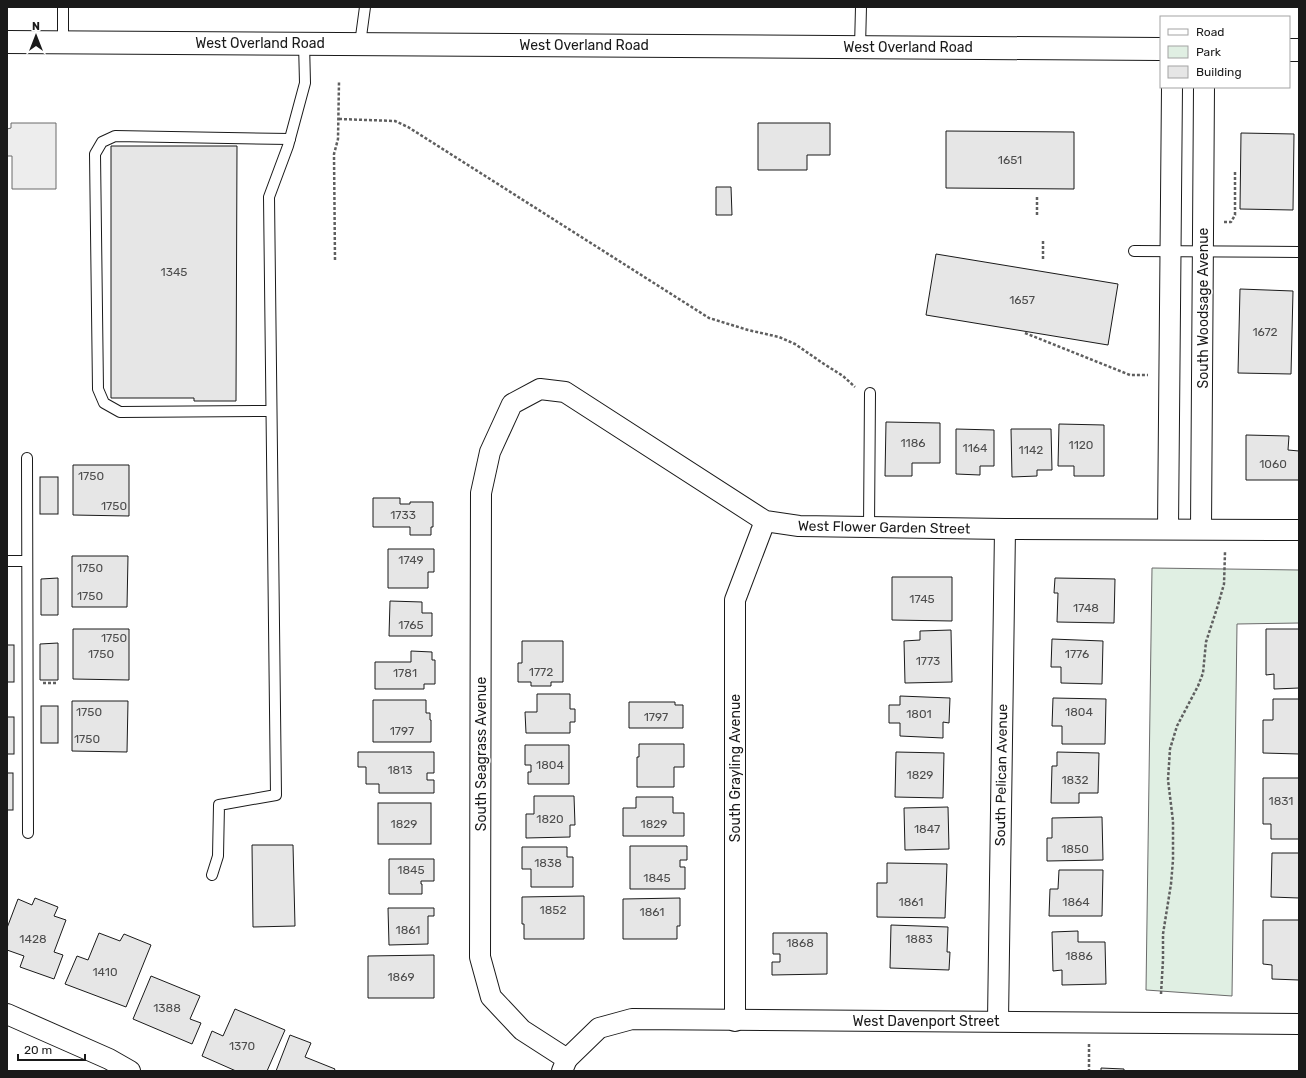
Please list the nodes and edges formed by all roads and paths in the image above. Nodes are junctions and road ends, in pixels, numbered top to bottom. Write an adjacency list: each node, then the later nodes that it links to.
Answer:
1 (63, 7): 5 (lane)
2 (365, 7): 7 (lane)
3 (861, 7): 8 (lane)
4 (7, 42): 5 (street, West Overland Road)
5 (63, 42): 6 (street, West Overland Road)
6 (304, 43): 7 (street, West Overland Road); 14 (lane)
7 (360, 44): 8 (street, West Overland Road)
8 (860, 47): 9 (street, West Overland Road)
9 (1160, 49)
10 (339, 82): 13 (path)
11 (1172, 88): 21 (street)
12 (1204, 88): 22 (street, South Woodsage Avenue)
13 (339, 119): 25 (path); 28 (path)
14 (290, 139): 30 (lane); 30 (lane)
15 (1235, 170): 18 (path)
16 (1036, 198): 17 (path)
17 (1037, 215)
18 (1224, 222)
19 (1043, 241): 24 (path)
20 (1134, 251): 21 (lane)
21 (1171, 251): 22 (lane); 35 (street)
22 (1203, 251): 23 (lane); 36 (street, South Woodsage Avenue)
23 (1299, 252)
24 (1043, 259)
25 (335, 260)
26 (1025, 333): 27 (path)
27 (1148, 375)
28 (870, 393): 33 (lane)
29 (512, 404): 32 (street, West Flower Garden Street); 49 (street, South Seagrass Avenue)
30 (271, 411): 42 (lane)
31 (27, 458): 40 (lane)
32 (765, 521): 33 (street, West Flower Garden Street); 45 (street, South Grayling Avenue)
33 (869, 527): 34 (street, West Flower Garden Street)
34 (1005, 529): 35 (street, West Flower Garden Street); 46 (street, South Pelican Avenue)
35 (1168, 529): 36 (street, West Flower Garden Street)
36 (1202, 530): 37 (street, West Flower Garden Street)
37 (1299, 530)
38 (1224, 548): 43 (path)
39 (7, 561): 40 (lane)
40 (27, 561): 41 (lane)
41 (28, 833)
42 (212, 874)
43 (1161, 994)
44 (7, 1014): 50 (street)
45 (735, 1021): 46 (street, West Davenport Street); 49 (street, West Davenport Street)
46 (998, 1021): 47 (street, West Davenport Street)
47 (1299, 1024)
48 (1088, 1040): 51 (path)
49 (564, 1065)
50 (130, 1071)
51 (1089, 1071)

